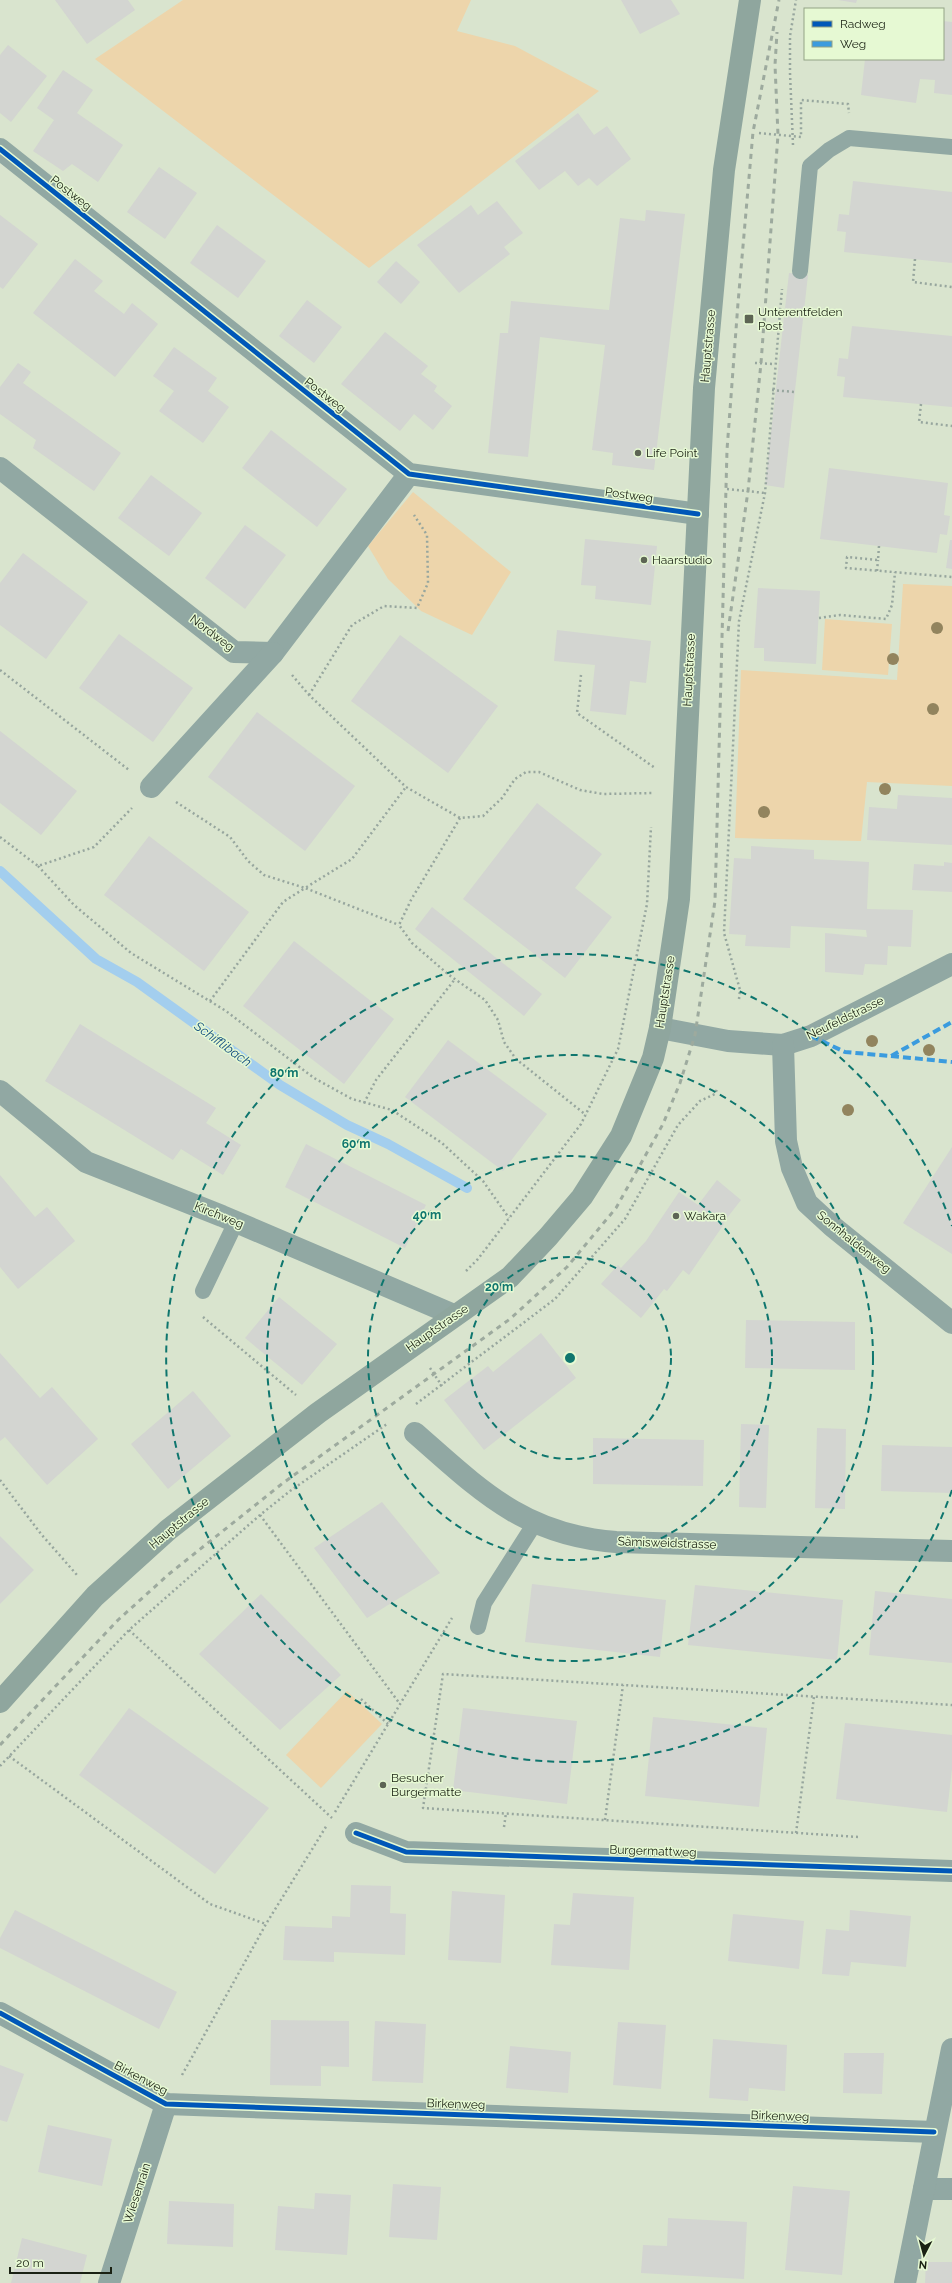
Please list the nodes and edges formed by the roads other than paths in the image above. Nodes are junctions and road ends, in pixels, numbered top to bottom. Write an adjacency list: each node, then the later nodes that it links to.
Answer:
1 (750, 0): 7 (main road, Hauptstrasse)
2 (952, 147): 4 (lane)
3 (0, 150): 6 (street, Postweg)
4 (800, 272)
5 (0, 468): 8 (street, Nordweg)
6 (404, 482): 7 (street, Postweg); 8 (street)
7 (698, 514): 11 (main road, Hauptstrasse)
8 (273, 654): 9 (street)
9 (151, 787)
10 (952, 964): 12 (street, Neufeldstrasse)
11 (660, 1028): 12 (street, Neufeldstrasse); 16 (main road, Hauptstrasse)
12 (783, 1045): 17 (street, Sonnhaldenweg)
13 (0, 1091): 14 (street, Kirchweg)
14 (236, 1222): 15 (lane); 16 (street, Kirchweg)
15 (203, 1291)
16 (454, 1315): 22 (main road, Hauptstrasse)
17 (952, 1323)
18 (415, 1433): 19 (street, Sämisweidstrasse)
19 (535, 1523): 20 (street, Sämisweidstrasse); 21 (lane)
20 (952, 1551)
21 (478, 1627)
22 (0, 1702)
23 (356, 1833): 24 (street, Burgermattweg)
24 (952, 1871)
25 (0, 2012): 27 (street, Birkenweg)
26 (952, 2048): 28 (street)
27 (166, 2104): 28 (street, Birkenweg); 31 (street, Wiesenrain)
28 (934, 2132): 29 (street)
29 (924, 2189): 30 (street); 32 (street)
30 (952, 2189)
31 (110, 2283)
32 (905, 2283)

